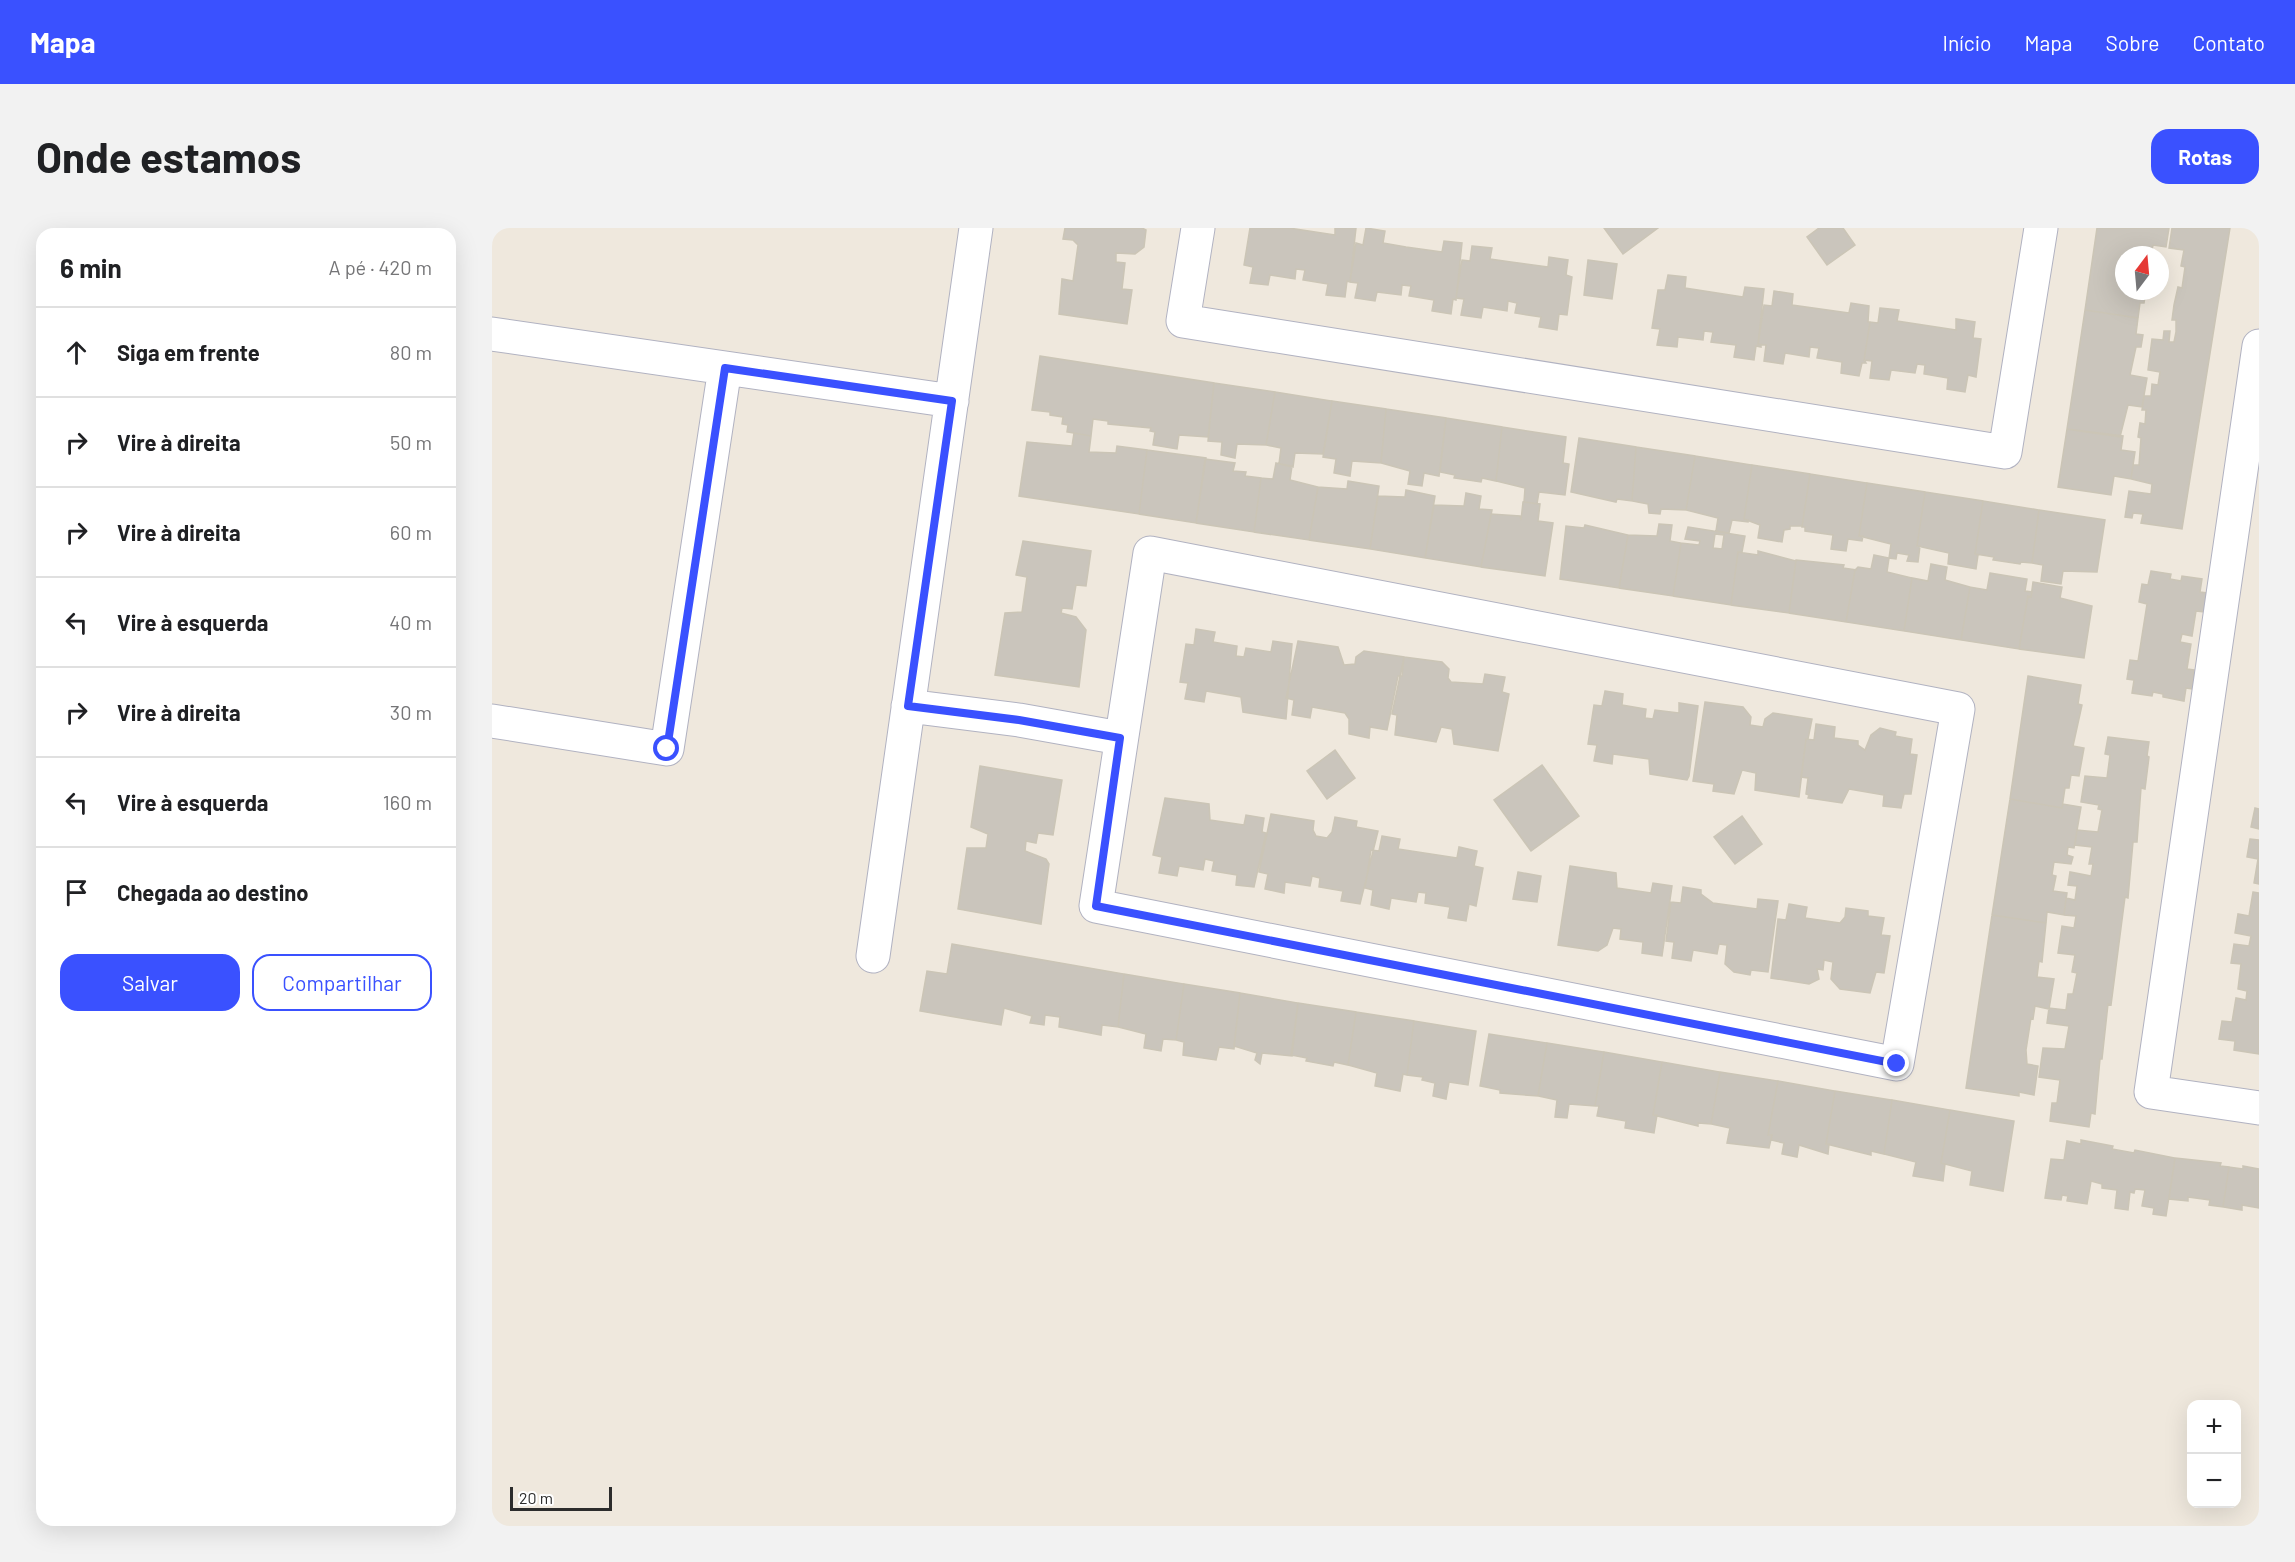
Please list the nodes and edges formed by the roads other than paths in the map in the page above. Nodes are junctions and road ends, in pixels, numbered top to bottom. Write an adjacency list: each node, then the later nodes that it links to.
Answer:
1 (976, 228): 7 (street)
2 (1198, 228): 3 (street)
3 (2040, 228)
4 (492, 334): 6 (street)
5 (2259, 346): 12 (street)
6 (725, 368): 7 (street); 9 (street)
7 (952, 401): 8 (street)
8 (908, 706): 10 (street); 11 (street)
9 (492, 721)
10 (1120, 738): 10 (street)
11 (873, 956)
12 (2259, 1108)

